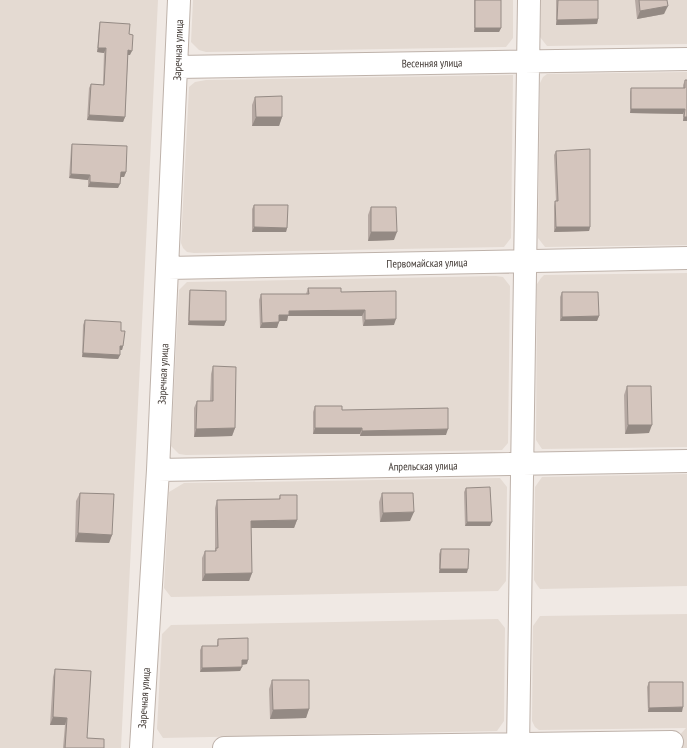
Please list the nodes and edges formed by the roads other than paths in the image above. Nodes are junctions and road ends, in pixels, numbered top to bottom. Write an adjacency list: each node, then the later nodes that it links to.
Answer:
1 (179, 0): 5 (street, Заречная улица)
2 (529, 0): 4 (street)
3 (687, 58): 4 (street, Весенняя улица)
4 (528, 61): 5 (street, Весенняя улица); 7 (street)
5 (177, 67): 8 (street, Заречная улица)
6 (687, 258): 7 (street, Первомайская улица)
7 (525, 261): 8 (street, Первомайская улица); 12 (street)
8 (168, 268): 10 (street, Заречная улица)
9 (687, 461): 10 (street, Апрельская улица)
10 (158, 470): 13 (street, Заречная улица)
11 (672, 742): 12 (street)
12 (518, 746): 14 (street)
13 (141, 748)
14 (224, 748)

